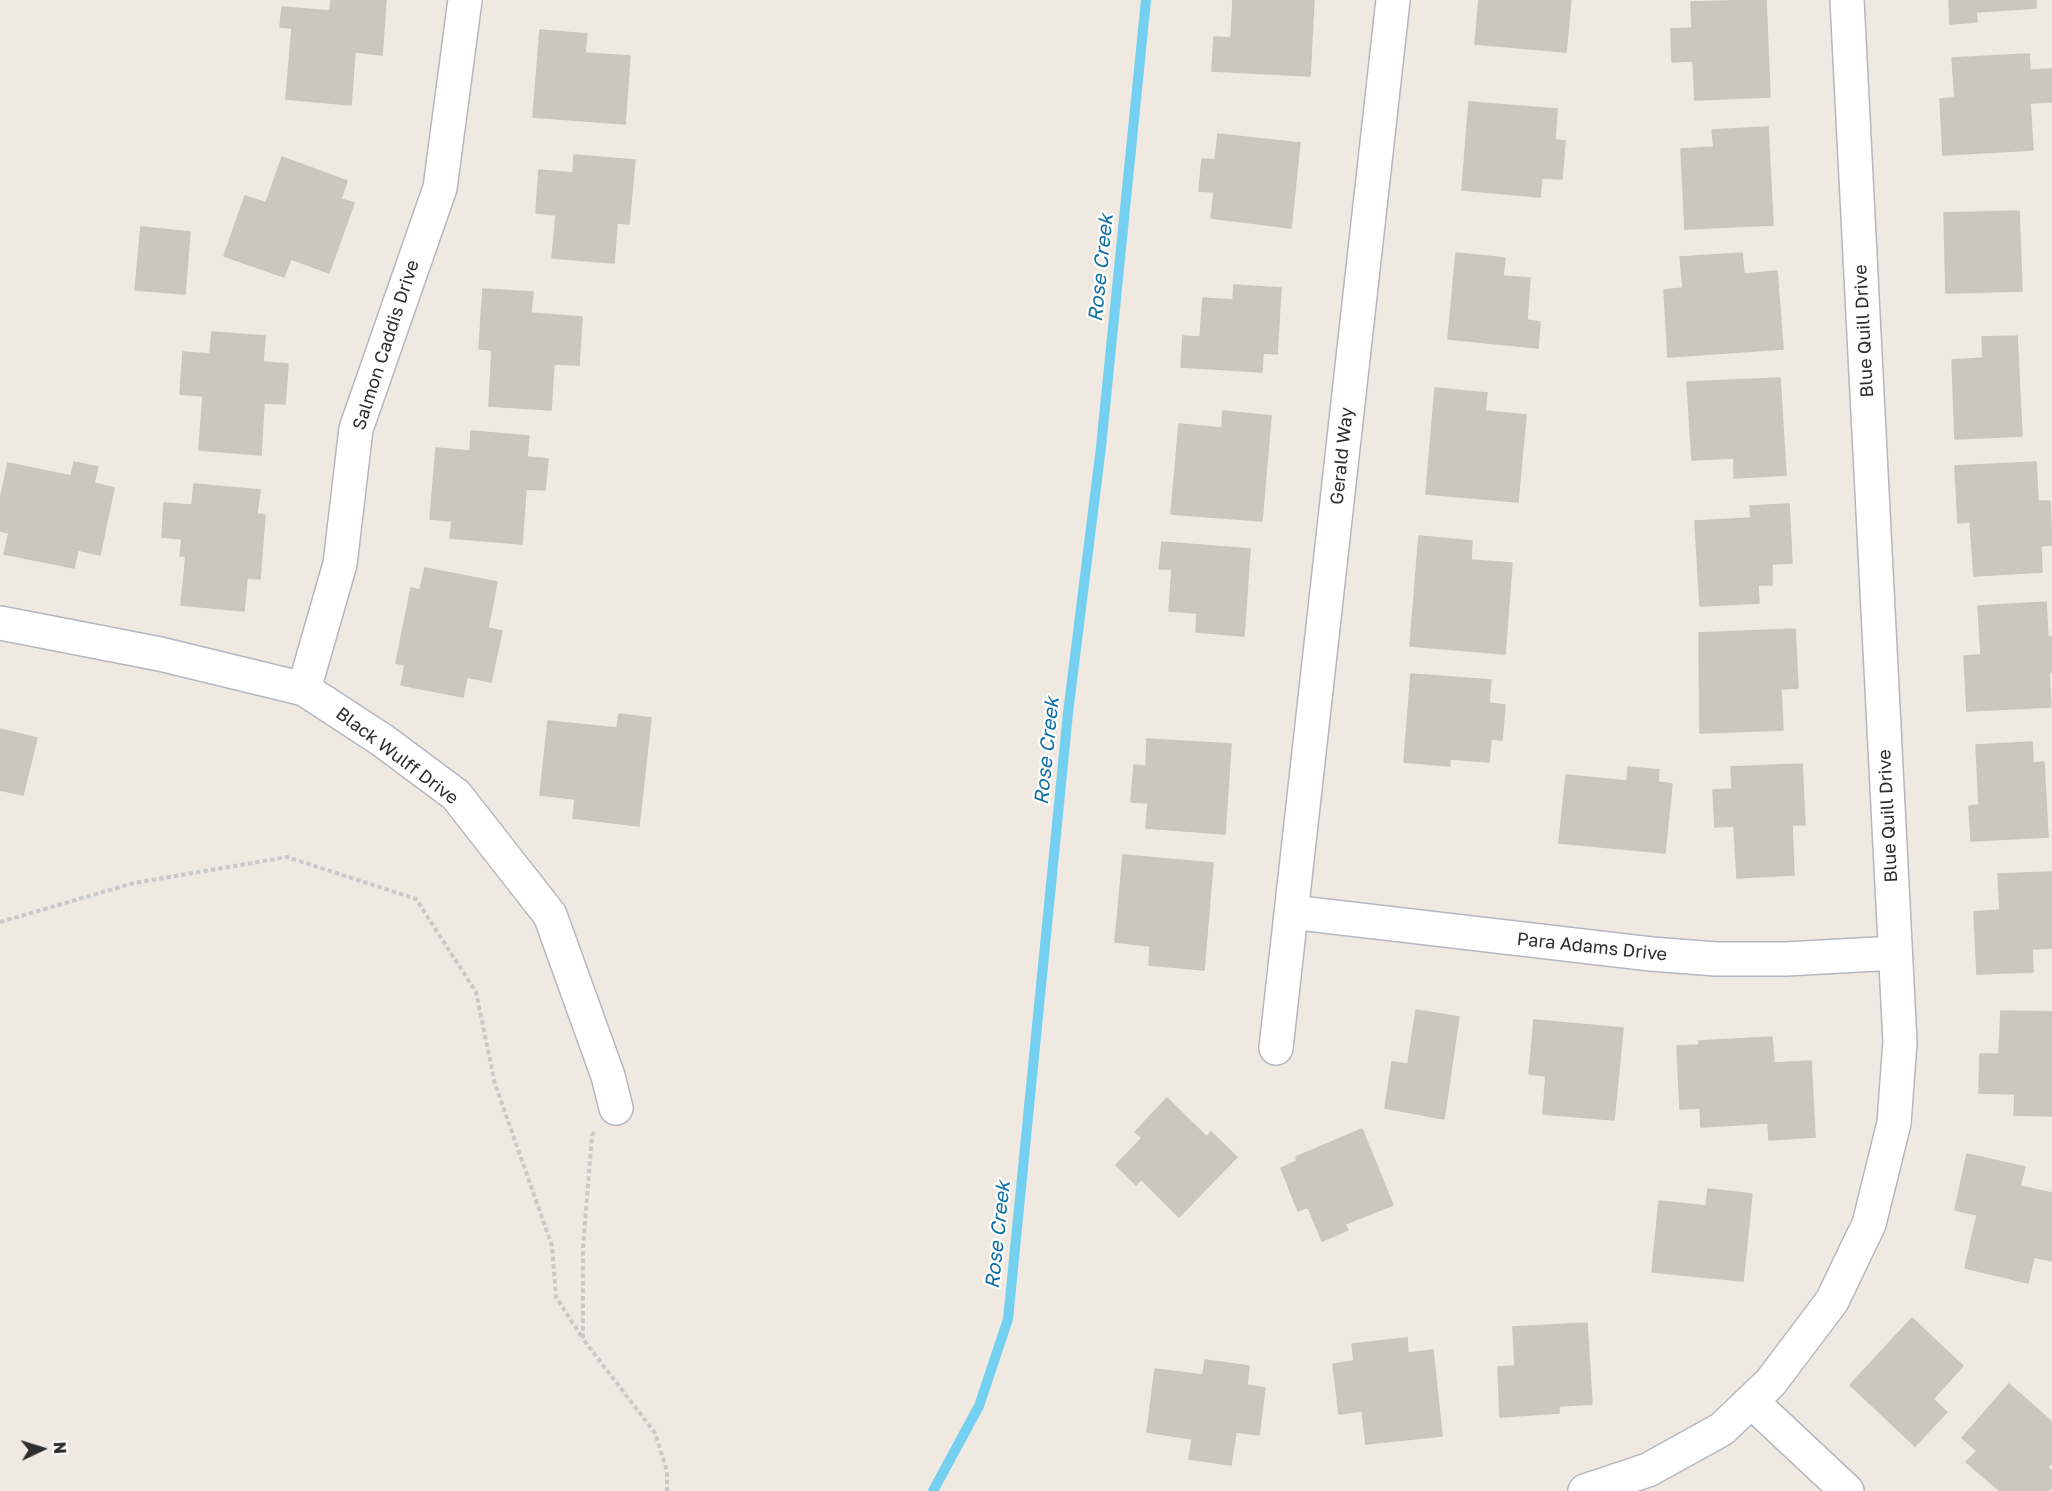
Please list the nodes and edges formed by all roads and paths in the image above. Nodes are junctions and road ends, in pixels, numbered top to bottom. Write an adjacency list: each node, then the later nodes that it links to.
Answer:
1 (465, 0): 5 (street, Salmon Caddis Drive)
2 (1394, 0): 6 (street, Gerald Way)
3 (1847, 0): 8 (street, Blue Quill Drive)
4 (0, 623): 5 (street, Black Wulff Drive)
5 (304, 689): 10 (street, Black Wulff Drive)
6 (1291, 912): 8 (street, Para Adams Drive); 9 (street, Gerald Way)
7 (0, 922): 11 (path)
8 (1895, 953): 12 (street, Blue Quill Drive)
9 (1276, 1048)
10 (616, 1108): 11 (path)
11 (584, 1339): 13 (path)
12 (1751, 1401): 14 (street, Blue Quill Drive); 15 (street)
13 (667, 1491)
14 (1585, 1491)
15 (1846, 1491)

